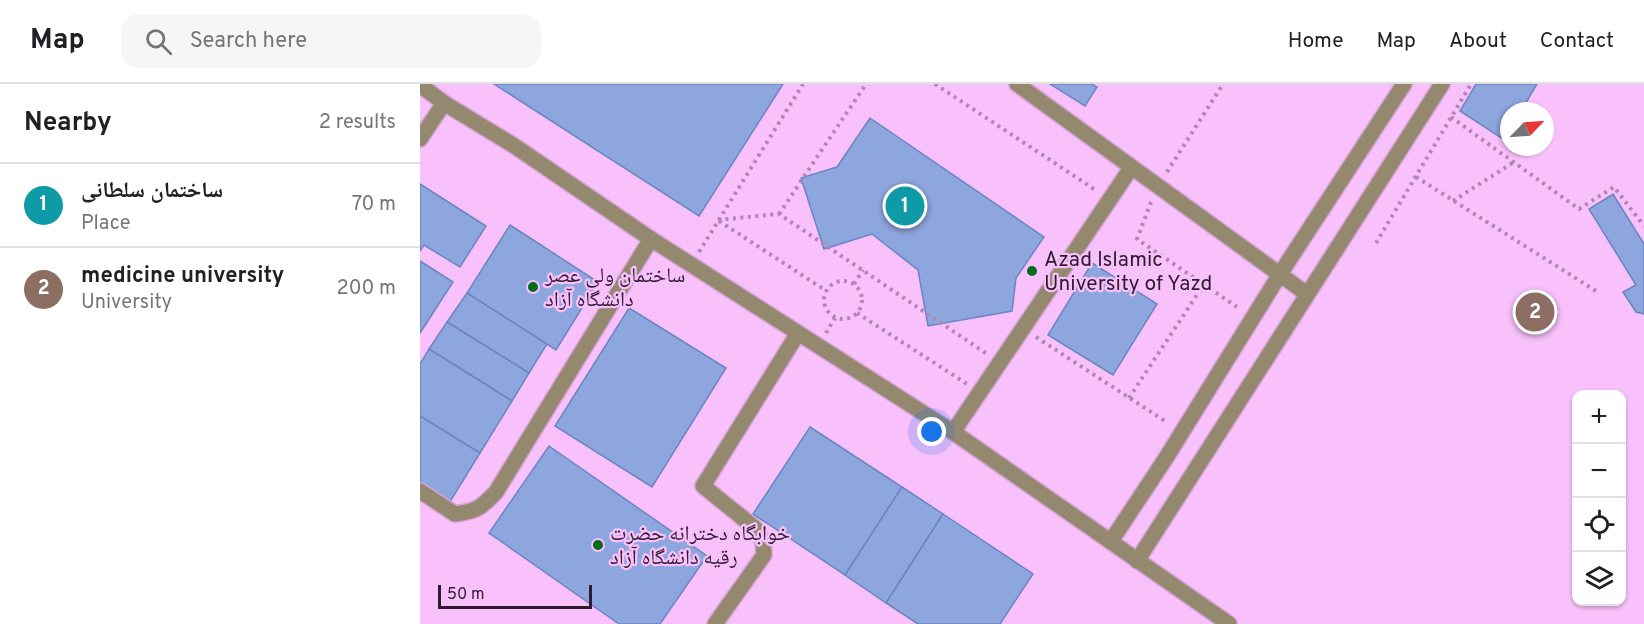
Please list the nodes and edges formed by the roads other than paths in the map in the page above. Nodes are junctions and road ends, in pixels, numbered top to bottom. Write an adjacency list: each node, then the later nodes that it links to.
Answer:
1 (1017, 84): 7 (lane)
2 (1404, 84): 9 (lane)
3 (1442, 84): 10 (lane)
4 (420, 85): 5 (lane)
5 (444, 103): 6 (lane); 8 (lane)
6 (420, 138)
7 (1131, 168): 9 (lane); 12 (lane)
8 (651, 239): 11 (lane); 13 (lane)
9 (1280, 274): 10 (lane); 14 (lane)
10 (1306, 294): 15 (lane)
11 (798, 333): 12 (lane); 16 (lane)
12 (953, 432): 14 (lane)
13 (420, 491)
14 (1110, 541): 15 (lane)
15 (1137, 561): 17 (lane)
16 (715, 624)
17 (1228, 624)

